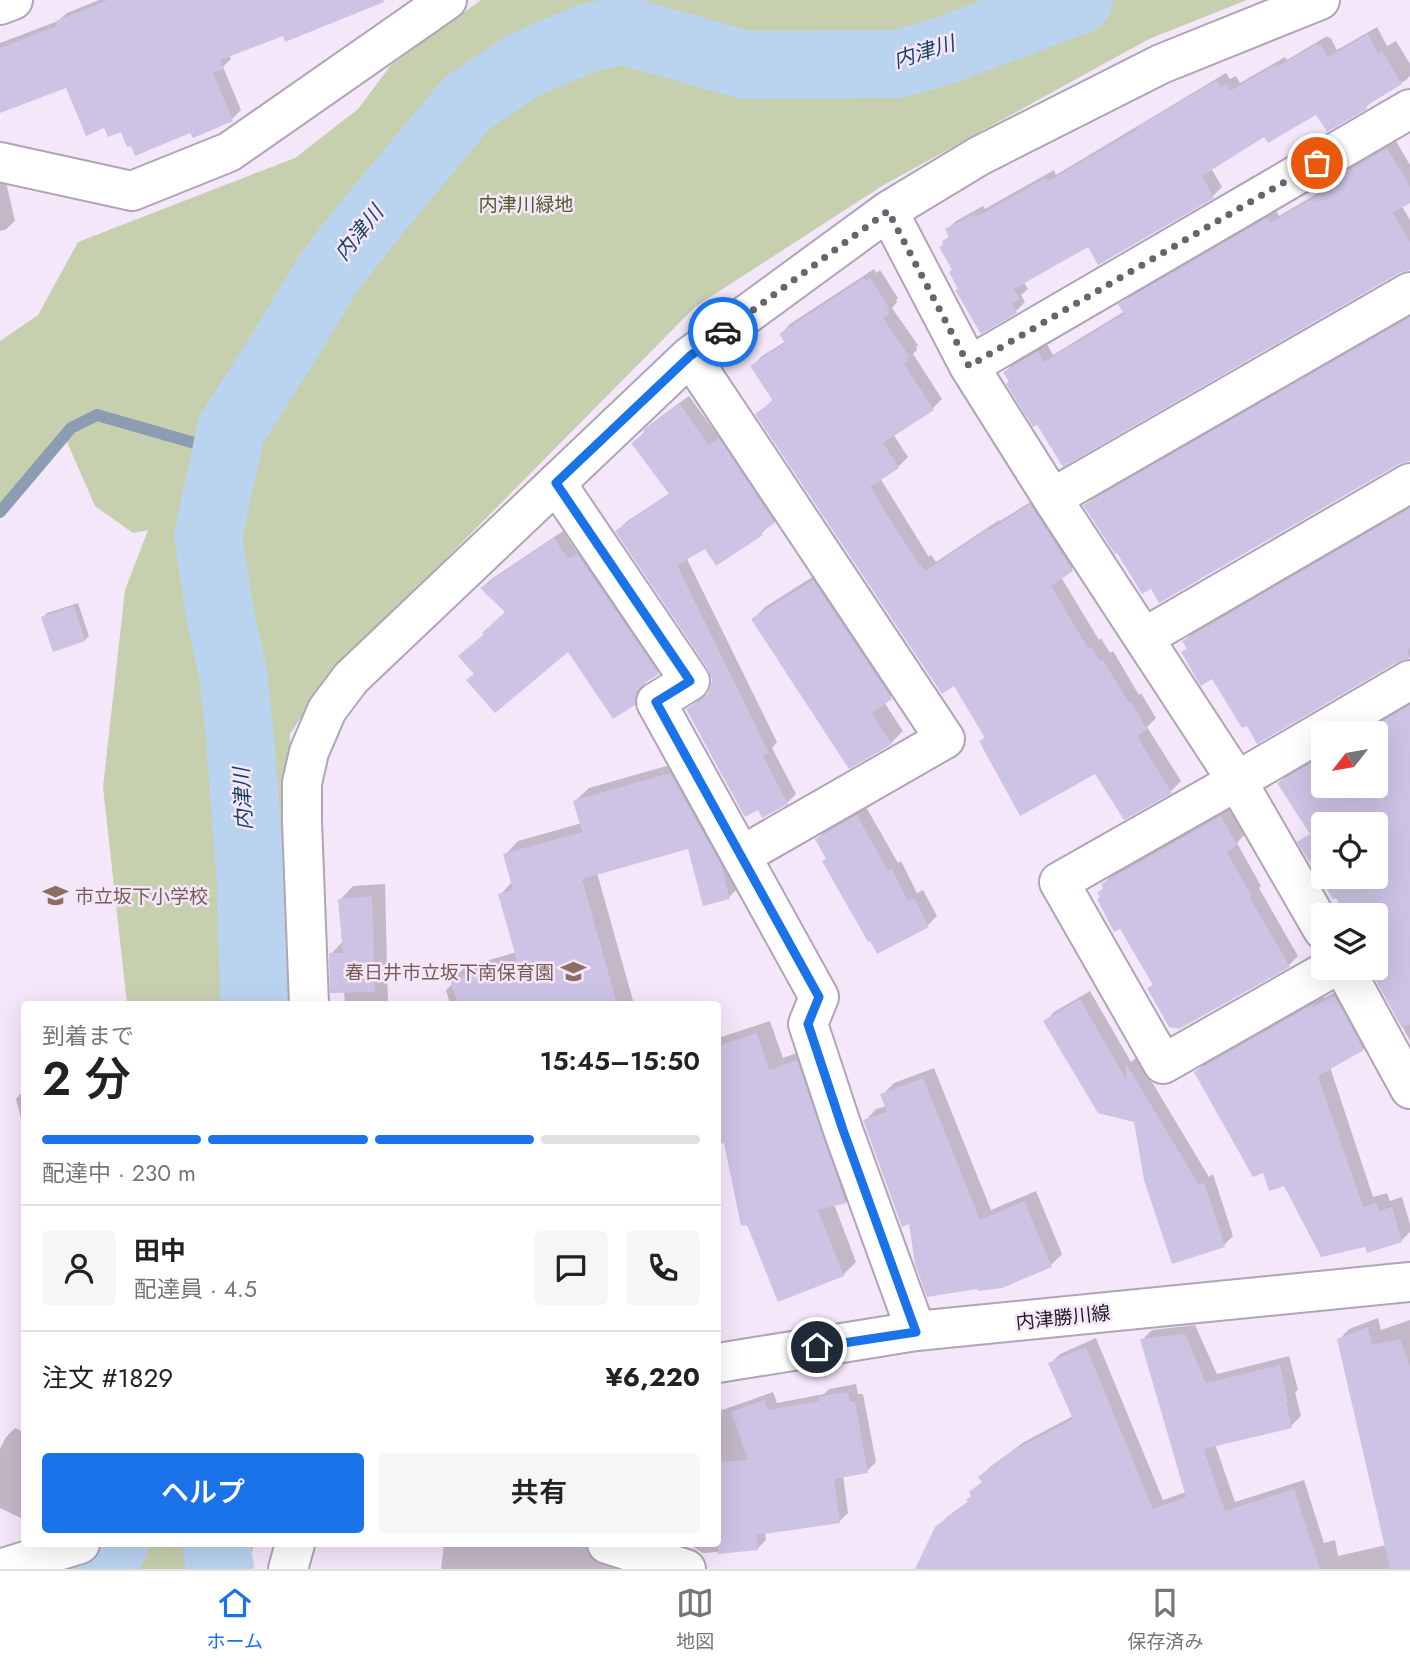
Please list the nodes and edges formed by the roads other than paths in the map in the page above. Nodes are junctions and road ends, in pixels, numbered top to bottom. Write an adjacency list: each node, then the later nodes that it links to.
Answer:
1 (13, 0): 4 (street)
2 (447, 0): 6 (street)
3 (1320, 0): 7 (street)
4 (0, 5)
5 (1410, 109): 10 (street)
6 (0, 162)
7 (888, 211): 9 (street); 10 (street)
8 (1410, 292): 13 (street)
9 (690, 356): 11 (street); 17 (street)
10 (969, 366): 13 (street)
11 (556, 483): 17 (street); 21 (street)
12 (1410, 483): 14 (street)
13 (1052, 498): 14 (street)
14 (1144, 637): 16 (street)
15 (1410, 680): 16 (street)
16 (1237, 780): 18 (street); 19 (street)
17 (741, 856): 24 (street)
18 (1311, 909)
19 (1311, 980)
20 (1351, 980): 22 (street)
21 (309, 1001)
22 (1410, 1089)
23 (1410, 1282): 24 (street, 内津勝川線)
24 (916, 1332): 25 (street, 内津勝川線)
25 (721, 1363)
26 (294, 1547): 30 (street)
27 (616, 1547): 31 (street)
28 (67, 1548): 29 (street)
29 (0, 1569)
30 (288, 1569)
31 (686, 1569)

